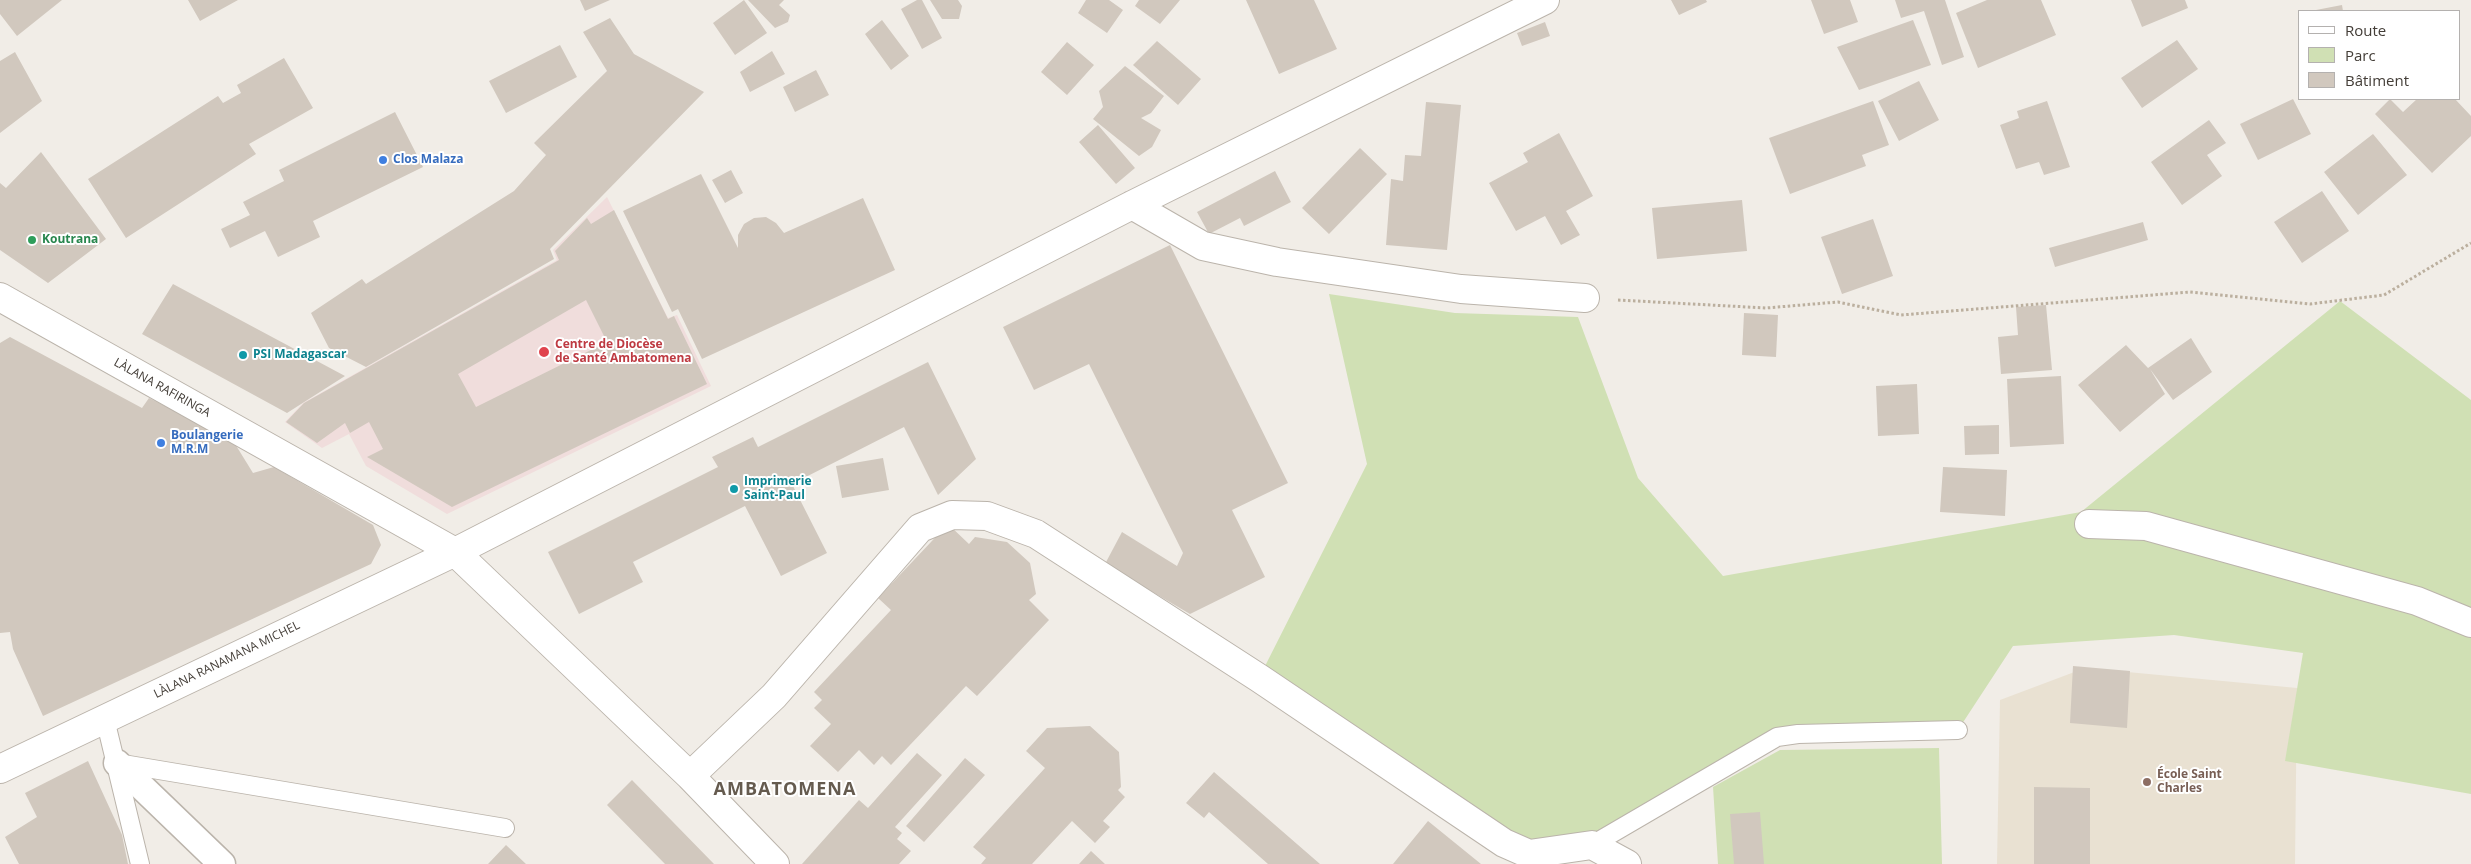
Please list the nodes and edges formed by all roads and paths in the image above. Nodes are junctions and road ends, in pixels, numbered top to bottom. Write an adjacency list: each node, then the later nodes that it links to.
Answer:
1 (1545, 0): 2 (street, LÀLANA RANAMANA MICHEL)
2 (1132, 205): 5 (street); 7 (street, LÀLANA RANAMANA MICHEL)
3 (2471, 243): 5 (path)
4 (0, 297): 7 (street, LÀLANA RAFIRINGA)
5 (1585, 298)
6 (2089, 524): 8 (street)
7 (455, 552): 9 (street, LÀLANA RANAMANA MICHEL); 13 (street, LÀLANA RAFIRINGA)
8 (2471, 623)
9 (105, 719): 11 (lane); 12 (street, LÀLANA RANAMANA MICHEL)
10 (1958, 730): 15 (lane)
11 (117, 763): 14 (lane); 17 (lane); 18 (street)
12 (0, 769)
13 (690, 776): 16 (street); 19 (street, LÀLANA RAFIRINGA)
14 (505, 828)
15 (1592, 845): 16 (street); 20 (street)
16 (1535, 859)
17 (140, 864)
18 (222, 864)
19 (775, 864)
20 (1627, 864)

